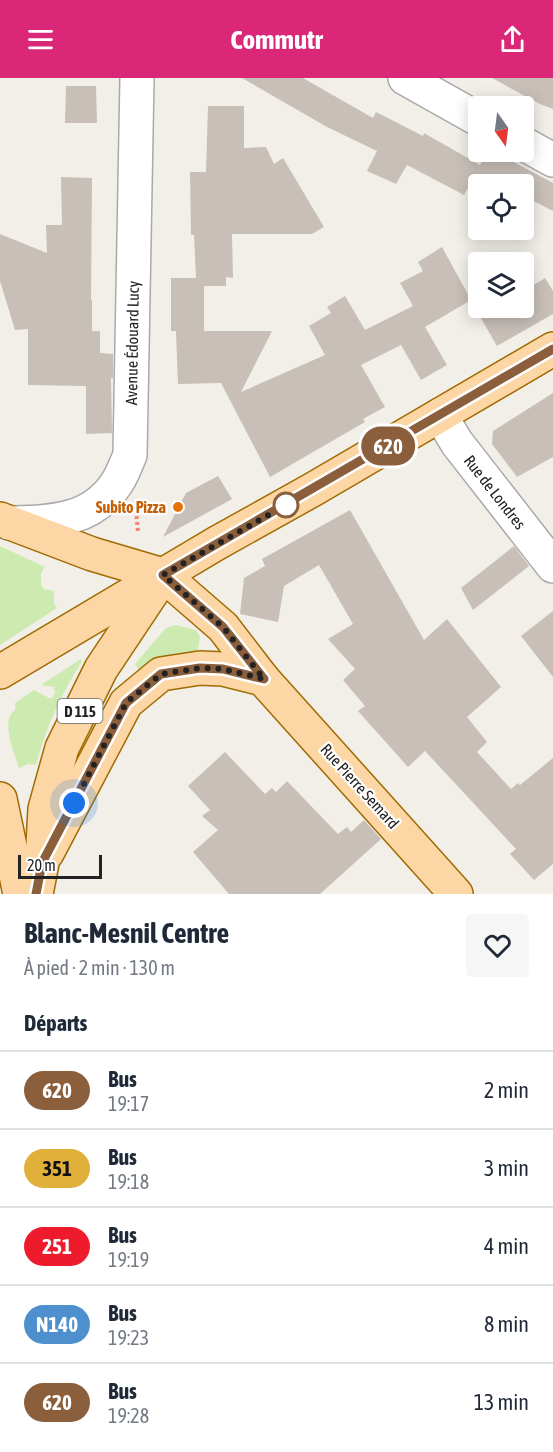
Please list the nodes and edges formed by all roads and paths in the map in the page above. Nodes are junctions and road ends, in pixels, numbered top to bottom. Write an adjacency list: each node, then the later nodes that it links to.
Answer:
1 (137, 78): 9 (street, Avenue Édouard Lucy)
2 (405, 78): 3 (street)
3 (468, 113)
4 (534, 150): 5 (street)
5 (553, 160)
6 (553, 350): 7 (main road, D 115)
7 (440, 415): 11 (street, Rue de Londres); 12 (main road, D 115)
8 (136, 510): 10 (path)
9 (2, 519): 12 (main road)
10 (138, 532)
11 (553, 566)
12 (163, 575): 13 (main road, D 115); 14 (main road, Rue Pierre Semard); 17 (main road, D 115)
13 (0, 672)
14 (264, 679): 17 (main road); 19 (main road, Rue Pierre Semard)
15 (0, 799): 16 (main road)
16 (4, 837): 18 (main road)
17 (39, 878)
18 (20, 894)
19 (456, 894)

